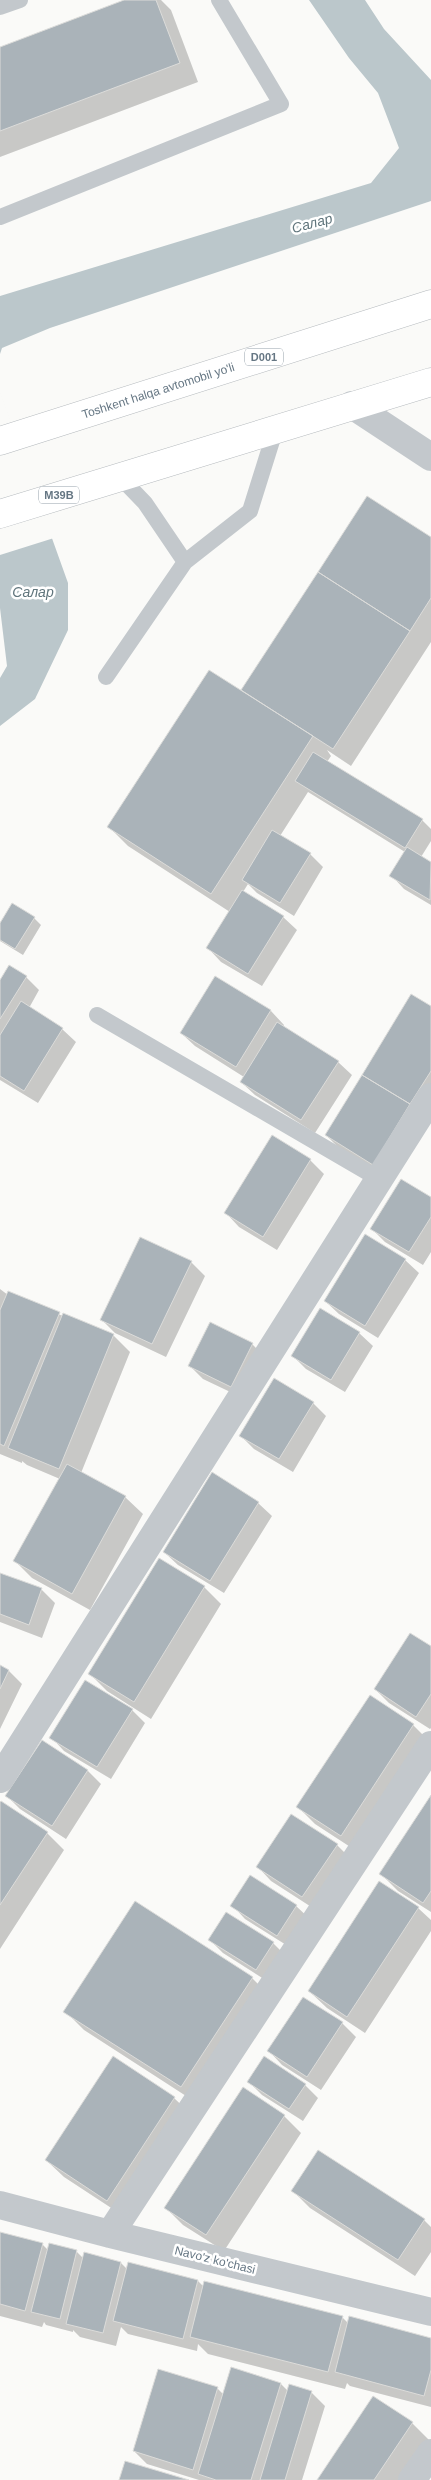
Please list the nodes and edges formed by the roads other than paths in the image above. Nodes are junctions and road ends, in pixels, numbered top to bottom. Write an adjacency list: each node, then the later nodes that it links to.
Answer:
1 (219, 0): 2 (lane)
2 (0, 217)
3 (431, 304): 7 (highway, Toshkent halqa avtomobil yo'li / D001)
4 (431, 382): 5 (highway)
5 (352, 404): 6 (highway); 8 (street)
6 (276, 428): 9 (highway); 11 (lane)
7 (0, 441)
8 (431, 457)
9 (119, 476): 10 (highway, M39B); 11 (lane)
10 (0, 514)
11 (185, 562): 12 (lane)
12 (106, 677)
13 (97, 1015): 15 (lane)
14 (431, 1097): 15 (street)
15 (379, 1179): 17 (street)
16 (431, 1745): 19 (street)
17 (0, 1779)
18 (0, 2205): 19 (street, Navo'z ko'chasi)
19 (110, 2234): 20 (street, Navo'z ko'chasi)
20 (431, 2312)
21 (431, 2453): 22 (street)
22 (412, 2480)

